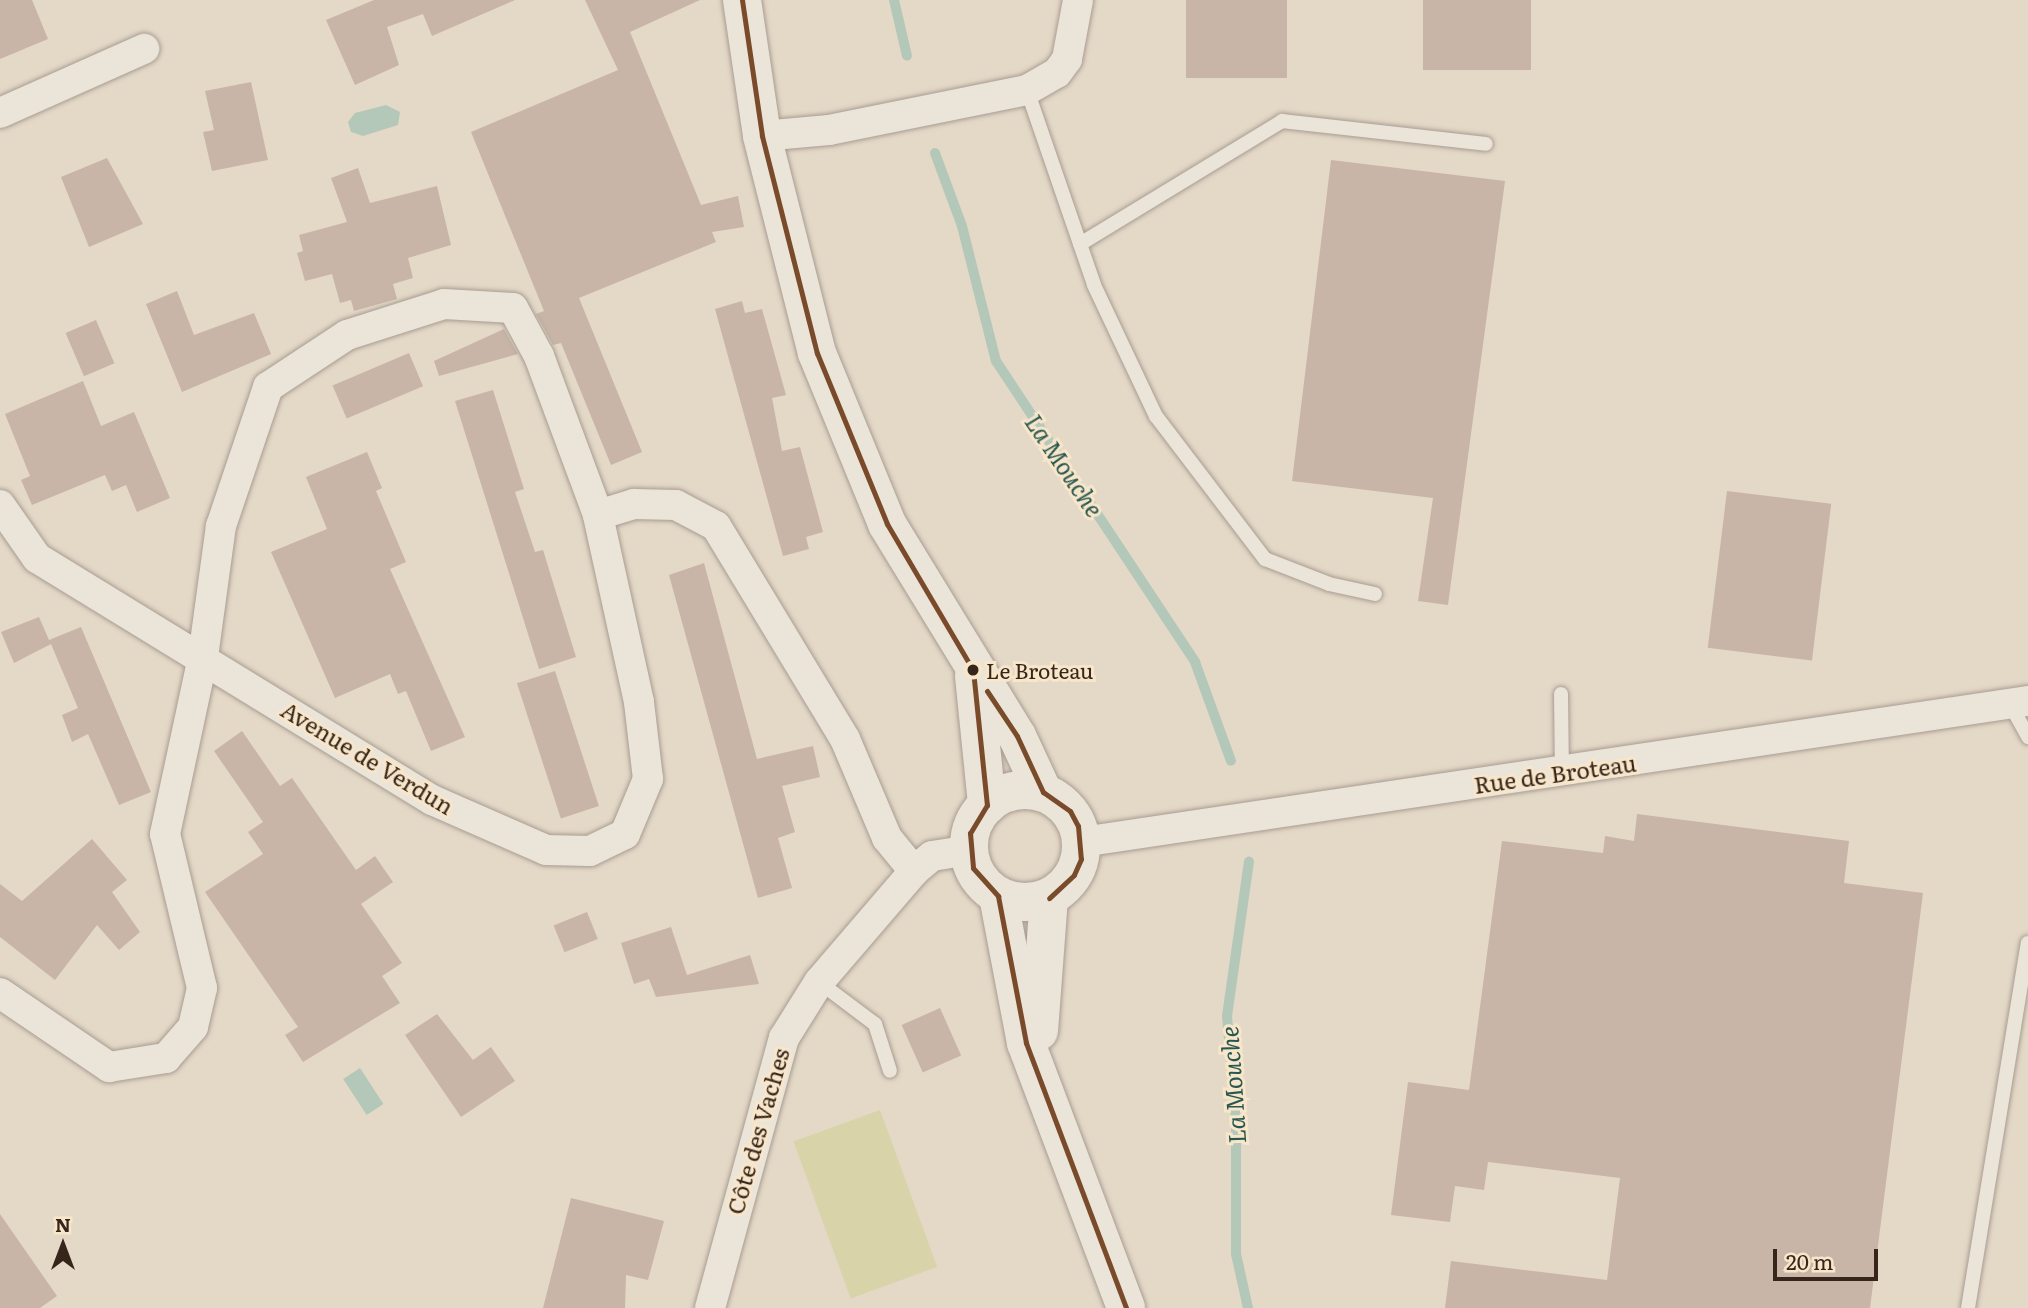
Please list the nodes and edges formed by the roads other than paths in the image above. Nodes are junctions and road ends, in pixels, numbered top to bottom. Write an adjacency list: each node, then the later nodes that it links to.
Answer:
1 (742, 0): 6 (main road)
2 (1078, 0): 4 (street)
3 (144, 49): 5 (street)
4 (1027, 90): 6 (street); 8 (lane)
5 (0, 113)
6 (762, 136): 13 (main road)
7 (1486, 144): 8 (lane)
8 (1080, 244): 11 (lane)
9 (0, 505): 12 (street, Avenue de Verdun)
10 (598, 515): 12 (street, Avenue de Verdun); 12 (street, Avenue de Verdun); 22 (street)
11 (1375, 594)
12 (203, 657): 27 (street, Avenue de Verdun)
13 (973, 670): 18 (main road); 19 (main road)
14 (1560, 694): 17 (lane)
15 (2019, 703): 16 (lane); 17 (street, Rue de Broteau)
16 (2028, 737)
17 (1562, 772): 20 (street, Rue de Broteau)
18 (1043, 792): 19 (main road); 20 (main road)
19 (987, 805): 21 (main road)
20 (1082, 842): 24 (main road)
21 (968, 850): 22 (street, Côte des Vaches); 23 (main road)
22 (914, 871): 26 (street, Côte des Vaches)
23 (998, 896): 24 (main road); 28 (main road)
24 (1049, 898): 28 (main road)
25 (2028, 943): 32 (lane)
26 (819, 982): 29 (lane); 30 (street, Côte des Vaches)
27 (0, 993)
28 (1038, 1068): 31 (main road)
29 (890, 1071)
30 (710, 1308)
31 (1126, 1308)
32 (1968, 1308)

